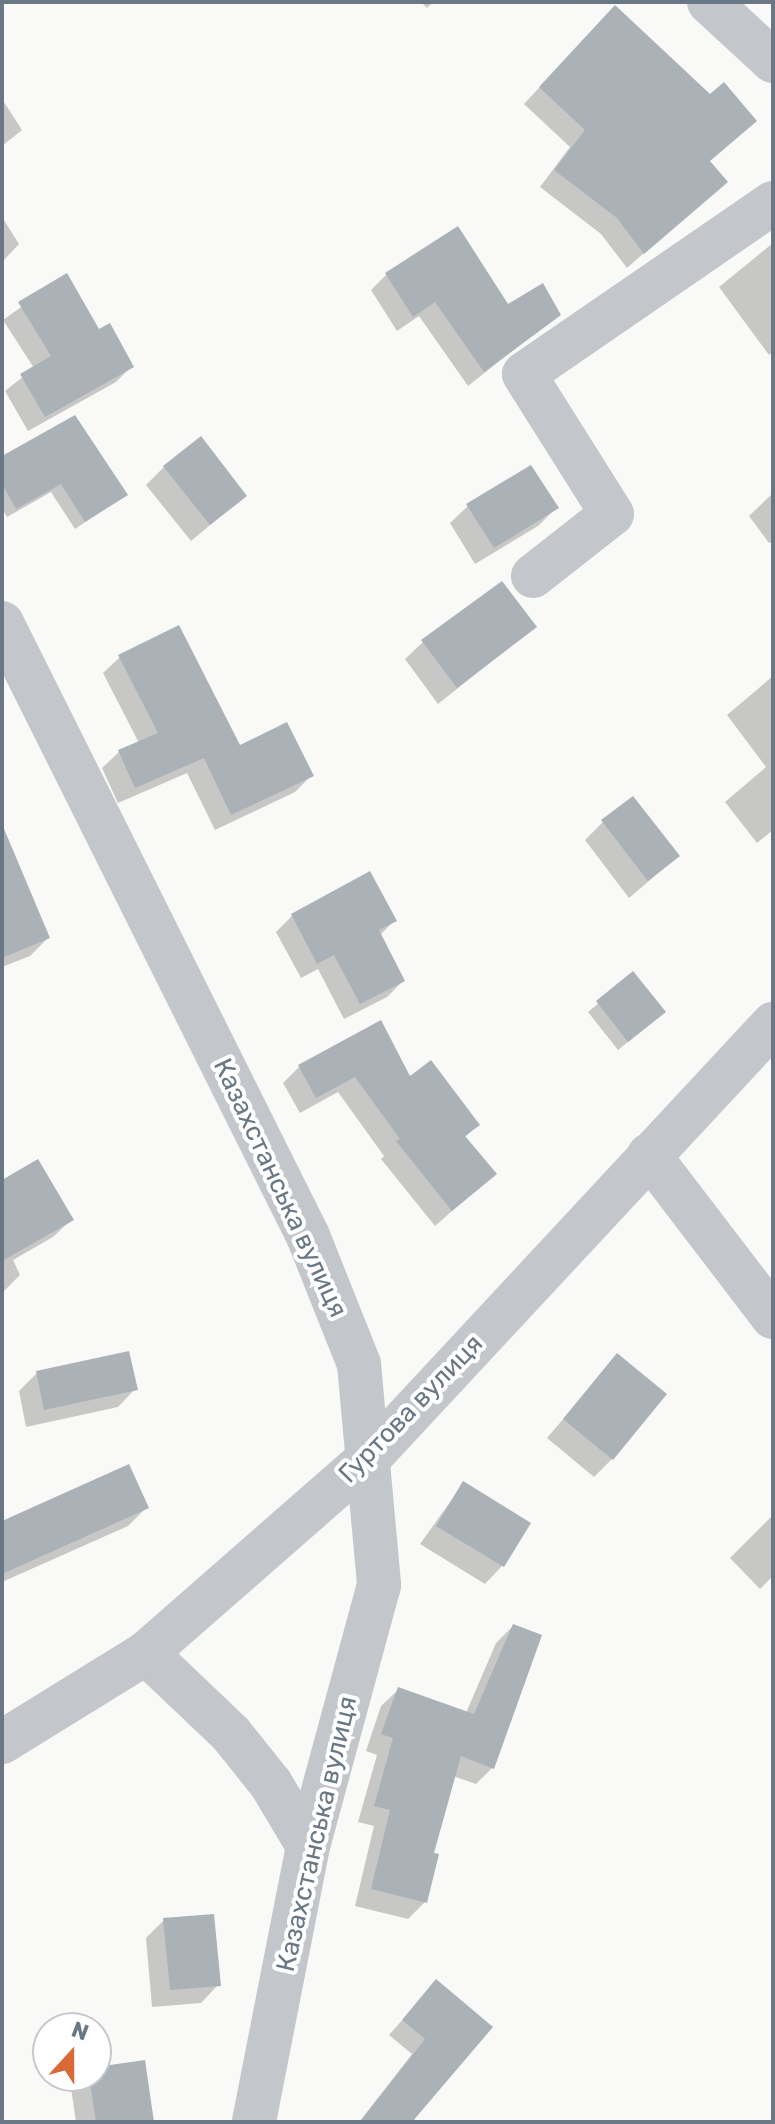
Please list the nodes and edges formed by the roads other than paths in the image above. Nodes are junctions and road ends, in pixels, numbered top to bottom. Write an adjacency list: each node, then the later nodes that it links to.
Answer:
1 (709, 2): 2 (street)
2 (773, 61)
3 (773, 203): 4 (street)
4 (533, 576)
5 (2, 623): 9 (street, Казахстанська вулиця)
6 (773, 1024): 7 (street, Гуртова вулиця)
7 (649, 1155): 8 (street); 9 (street, Гуртова вулиця)
8 (773, 1317)
9 (370, 1457): 10 (street, Гуртова вулиця); 12 (street, Казахстанська вулиця)
10 (146, 1653): 11 (street, Гуртова вулиця); 12 (street)
11 (2, 1742)
12 (308, 1846): 13 (street, Казахстанська вулиця)
13 (254, 2122)

